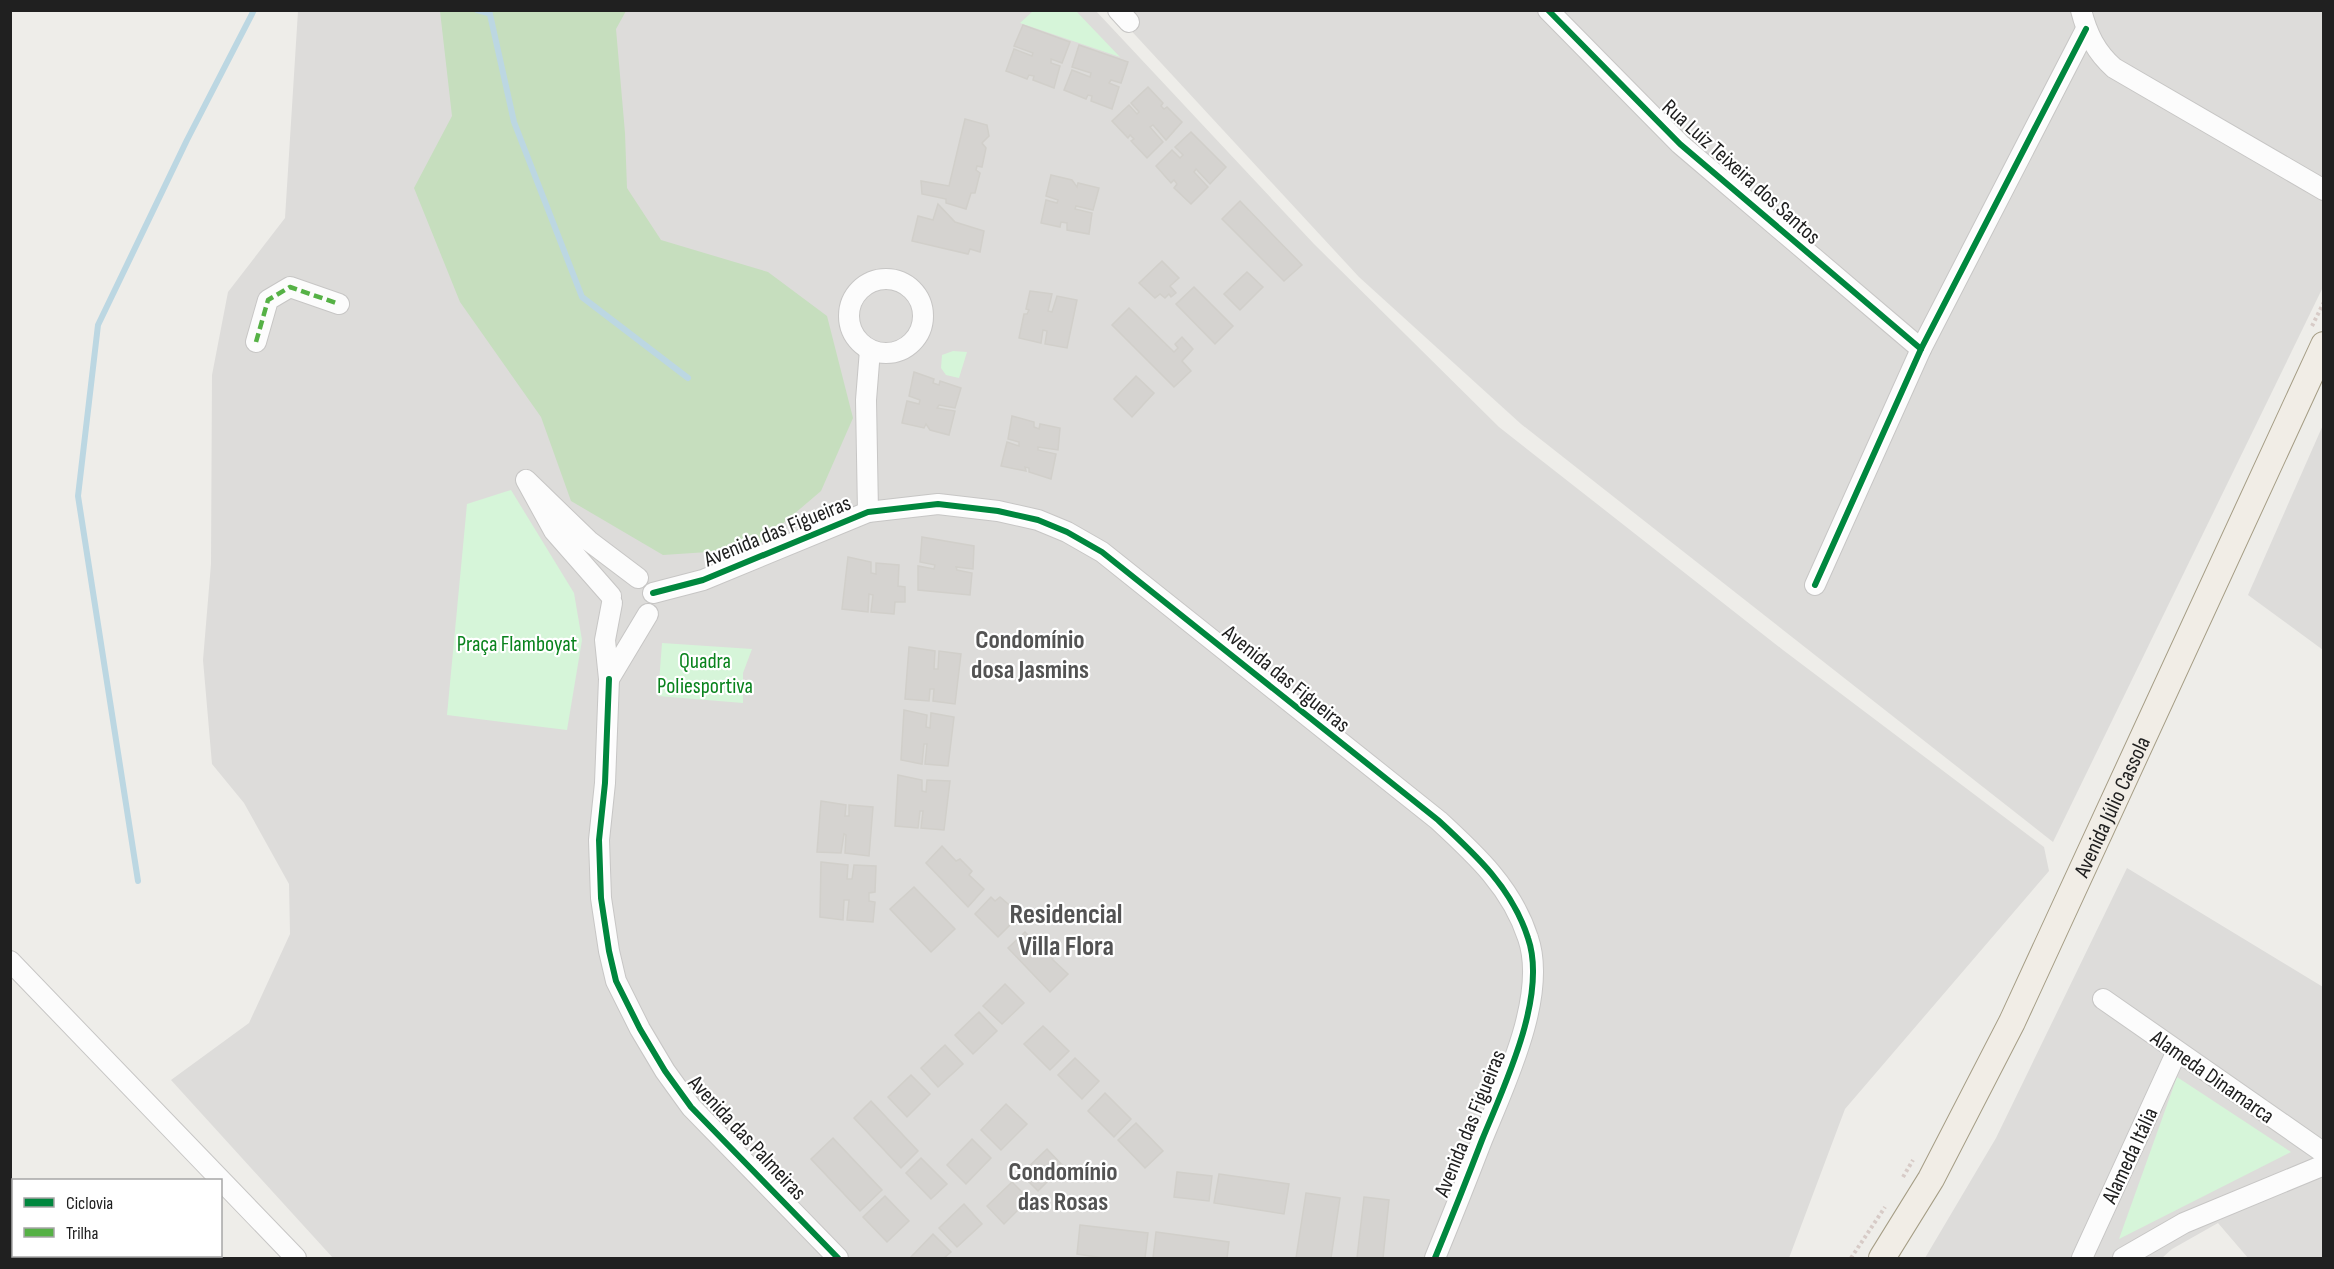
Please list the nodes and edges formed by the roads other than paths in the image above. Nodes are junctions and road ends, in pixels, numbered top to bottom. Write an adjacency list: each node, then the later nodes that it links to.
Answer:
1 (1548, 10): 7 (street, Rua Luiz Teixeira dos Santos)
2 (2084, 20): 3 (street); 7 (street)
3 (2324, 190)
4 (339, 304): 5 (street)
5 (256, 342)
6 (2324, 345): 26 (main road, Avenida Júlio Cassola)
7 (1921, 349): 11 (street)
8 (870, 350): 9 (street, Avenida das Figueiras)
9 (868, 513): 12 (street, Avenida das Figueiras); 25 (street, Avenida das Figueiras)
10 (638, 578): 12 (street); 13 (street); 13 (street)
11 (1815, 585)
12 (653, 593): 14 (street)
13 (612, 599): 14 (street); 15 (street, Avenida das Palmeiras)
14 (648, 614): 15 (street, Avenida das Palmeiras)
15 (609, 679): 24 (street, Avenida das Palmeiras)
16 (10, 961): 21 (street)
17 (2103, 999): 18 (street, Alameda Dinamarca)
18 (2177, 1051): 19 (street, Alameda Dinamarca); 27 (street, Alameda Itália)
19 (2324, 1154)
20 (2324, 1165): 28 (street)
21 (220, 1179)
22 (222, 1181): 23 (street)
23 (296, 1258)
24 (838, 1258)
25 (1435, 1258)
26 (1882, 1258)
27 (2082, 1258)
28 (2123, 1258)

